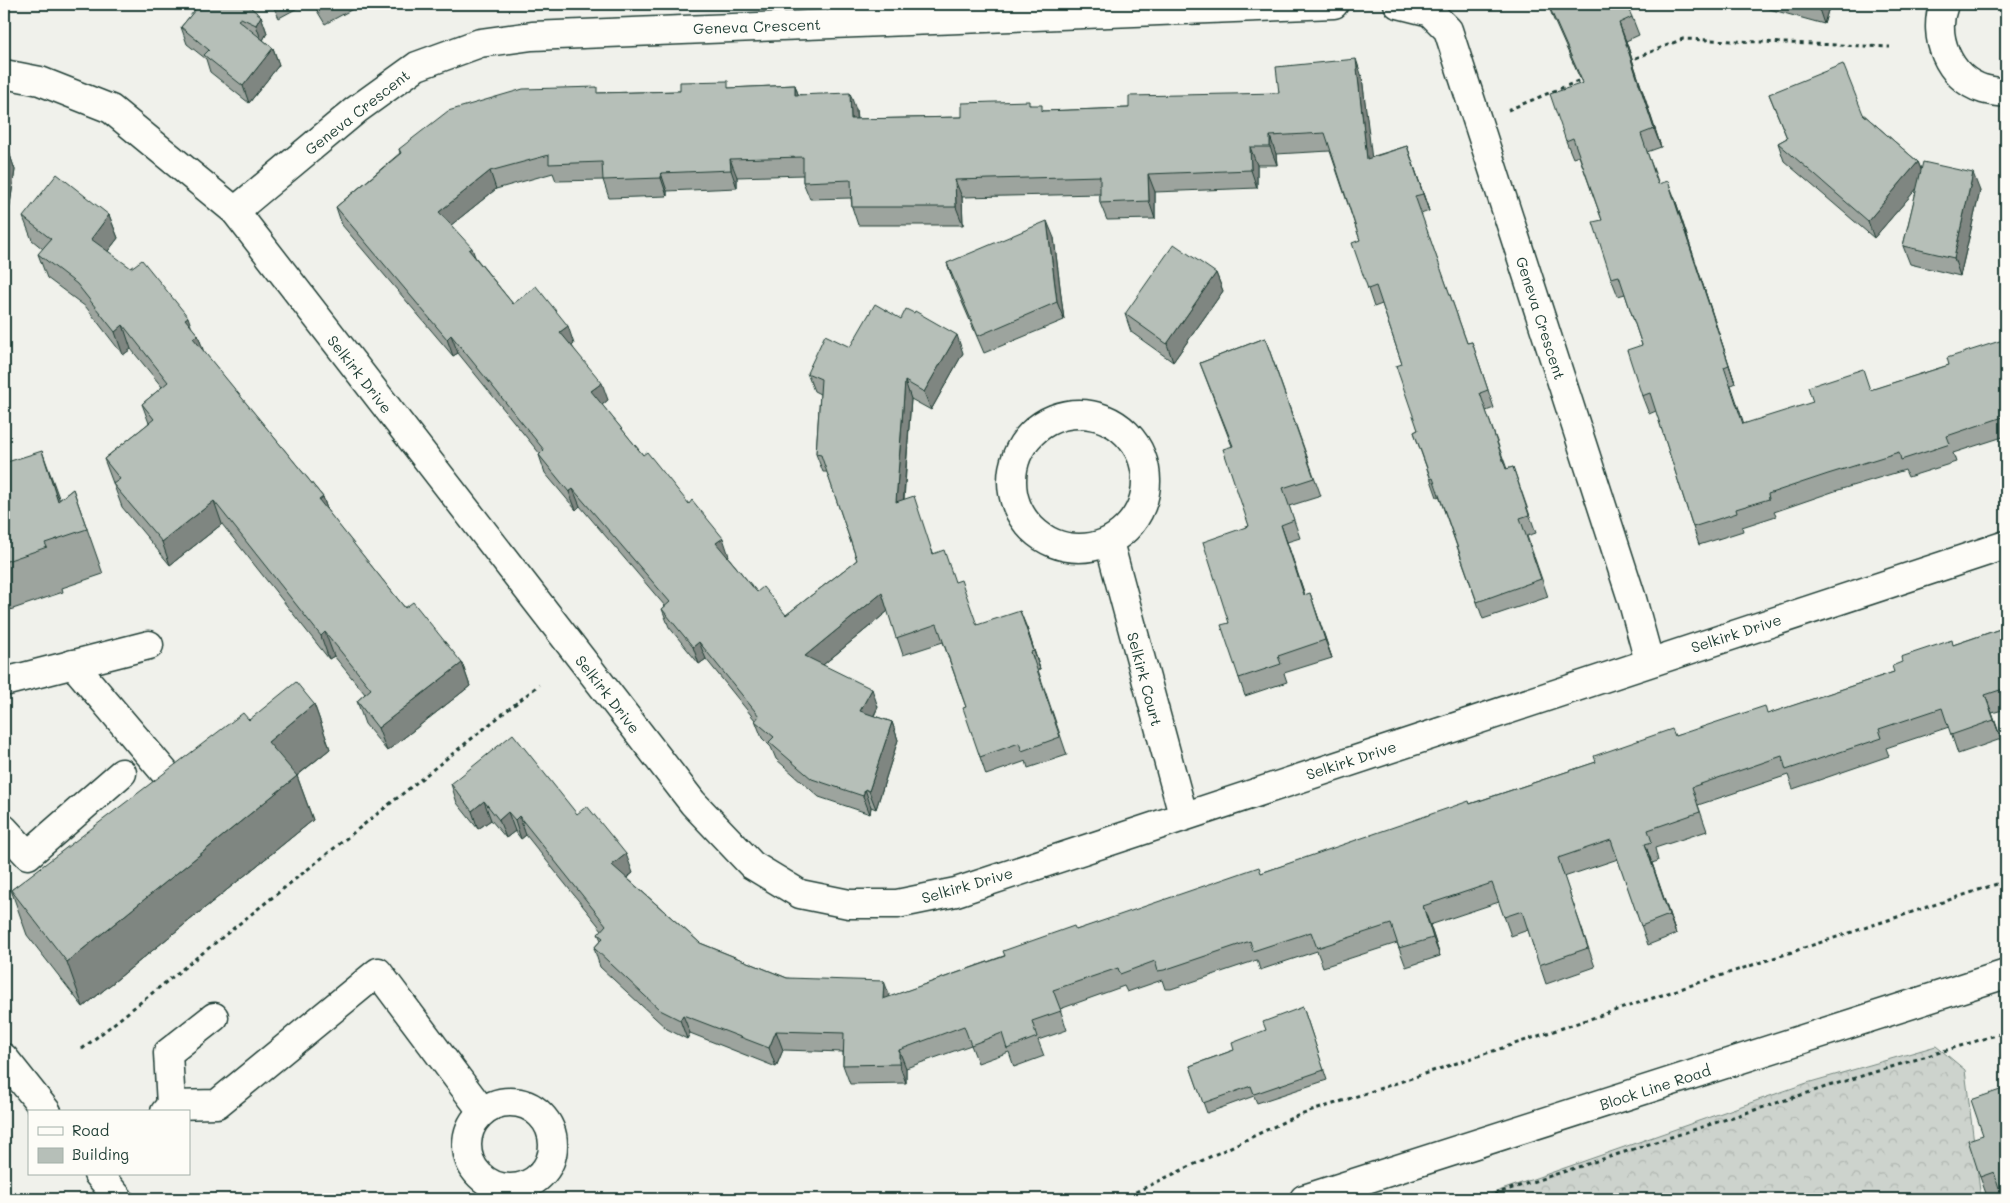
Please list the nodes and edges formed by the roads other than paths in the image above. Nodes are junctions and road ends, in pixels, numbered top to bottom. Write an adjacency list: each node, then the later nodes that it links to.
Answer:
1 (1334, 4): 6 (street, Geneva Crescent)
2 (1398, 4): 10 (street, Geneva Crescent)
3 (1944, 4): 5 (street)
4 (4, 74): 6 (street, Selkirk Drive)
5 (2006, 93)
6 (235, 211): 15 (street, Selkirk Drive)
7 (1109, 542): 7 (street); 15 (street, Selkirk Court)
8 (2006, 545): 10 (street, Selkirk Drive)
9 (149, 645): 11 (street)
10 (1649, 661): 15 (street, Selkirk Drive)
11 (73, 664): 12 (street); 14 (street)
12 (4, 682)
13 (122, 773): 16 (street)
14 (170, 780)
15 (1183, 815)
16 (4, 828)
17 (2006, 974): 25 (street, Block Line Road)
18 (214, 1017): 20 (street)
19 (6, 1066): 21 (street)
20 (168, 1109): 22 (street)
21 (45, 1110)
22 (482, 1111)
23 (100, 1176): 24 (street)
24 (119, 1199)
25 (1304, 1199)

